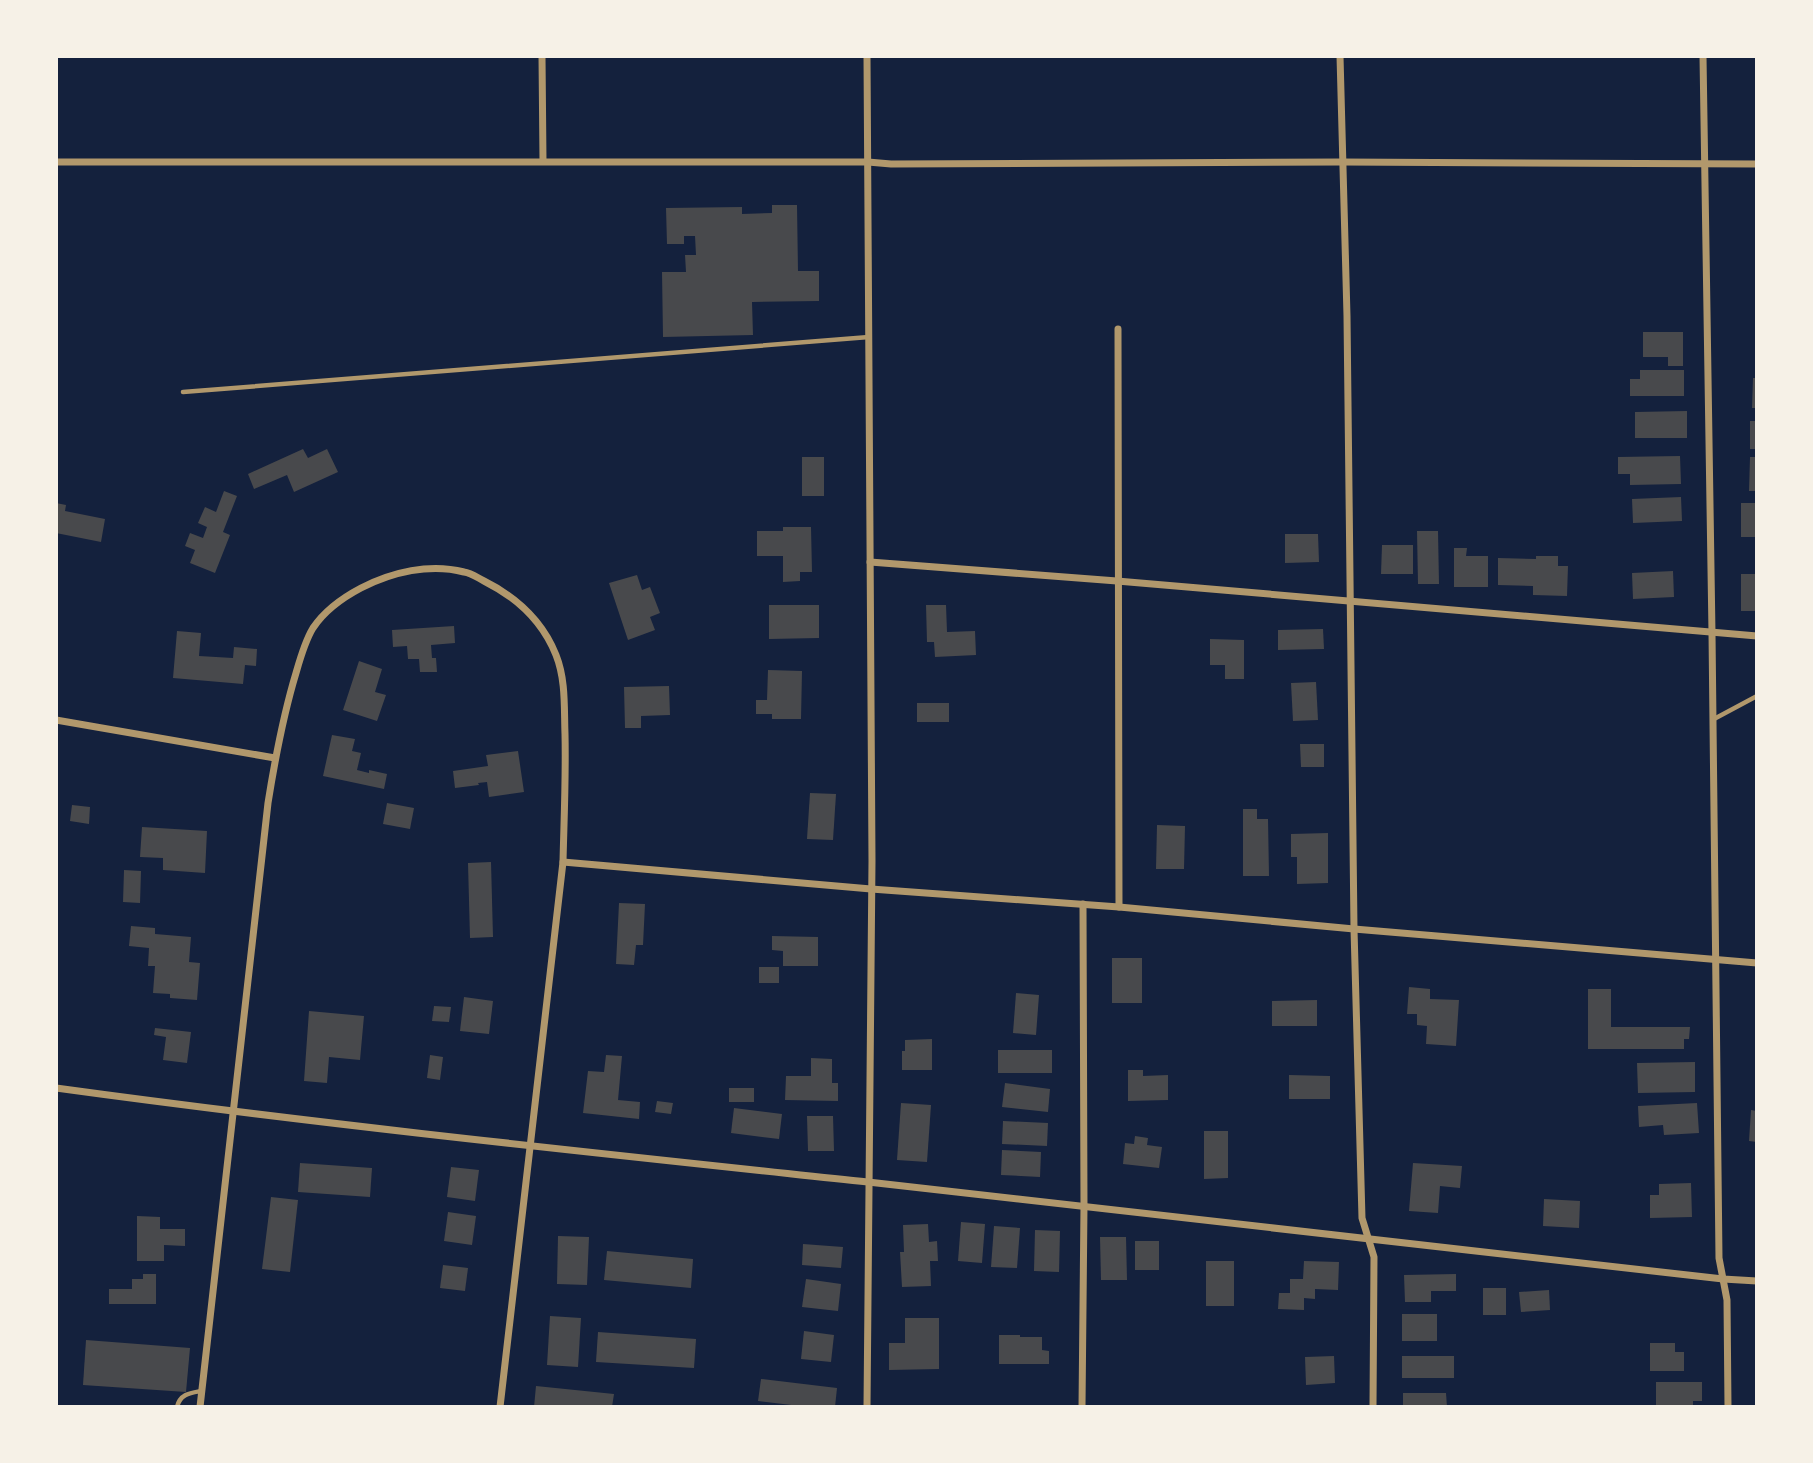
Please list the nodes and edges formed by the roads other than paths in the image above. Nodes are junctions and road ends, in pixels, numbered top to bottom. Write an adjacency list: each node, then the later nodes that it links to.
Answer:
1 (542, 56): 5 (street)
2 (867, 56): 7 (street)
3 (1340, 56): 8 (street)
4 (1703, 56): 9 (street)
5 (543, 161): 6 (street); 7 (street)
6 (56, 162)
7 (867, 162): 8 (street); 12 (street)
8 (1342, 162): 9 (street); 16 (street)
9 (1705, 164): 10 (street); 17 (street)
10 (1757, 164)
11 (1118, 329): 15 (street)
12 (870, 337): 13 (lane); 14 (street)
13 (183, 392)
14 (870, 562): 15 (street); 24 (street)
15 (1117, 581): 16 (street); 26 (street)
16 (1351, 601): 17 (street); 27 (street)
17 (1712, 633): 18 (street); 20 (street)
18 (1757, 636)
19 (1757, 695): 20 (lane)
20 (1714, 719): 28 (street)
21 (56, 720): 22 (street)
22 (275, 758): 23 (street); 31 (street)
23 (563, 862): 24 (street); 32 (street)
24 (871, 889): 25 (street); 33 (street)
25 (1083, 904): 26 (street); 34 (street)
26 (1119, 907): 27 (street)
27 (1354, 929): 28 (street); 35 (street)
28 (1716, 959): 29 (street); 36 (street)
29 (1757, 963)
30 (56, 1088): 31 (street)
31 (234, 1112): 32 (street); 38 (street)
32 (530, 1146): 33 (street); 41 (street)
33 (869, 1182): 34 (street); 42 (street)
34 (1084, 1206): 35 (street); 43 (street)
35 (1368, 1238): 36 (street); 44 (street)
36 (1723, 1279): 37 (street); 45 (street)
37 (1757, 1282)
38 (202, 1391): 39 (lane); 40 (street)
39 (177, 1407)
40 (200, 1407)
41 (500, 1407)
42 (867, 1407)
43 (1082, 1407)
44 (1373, 1407)
45 (1728, 1407)

